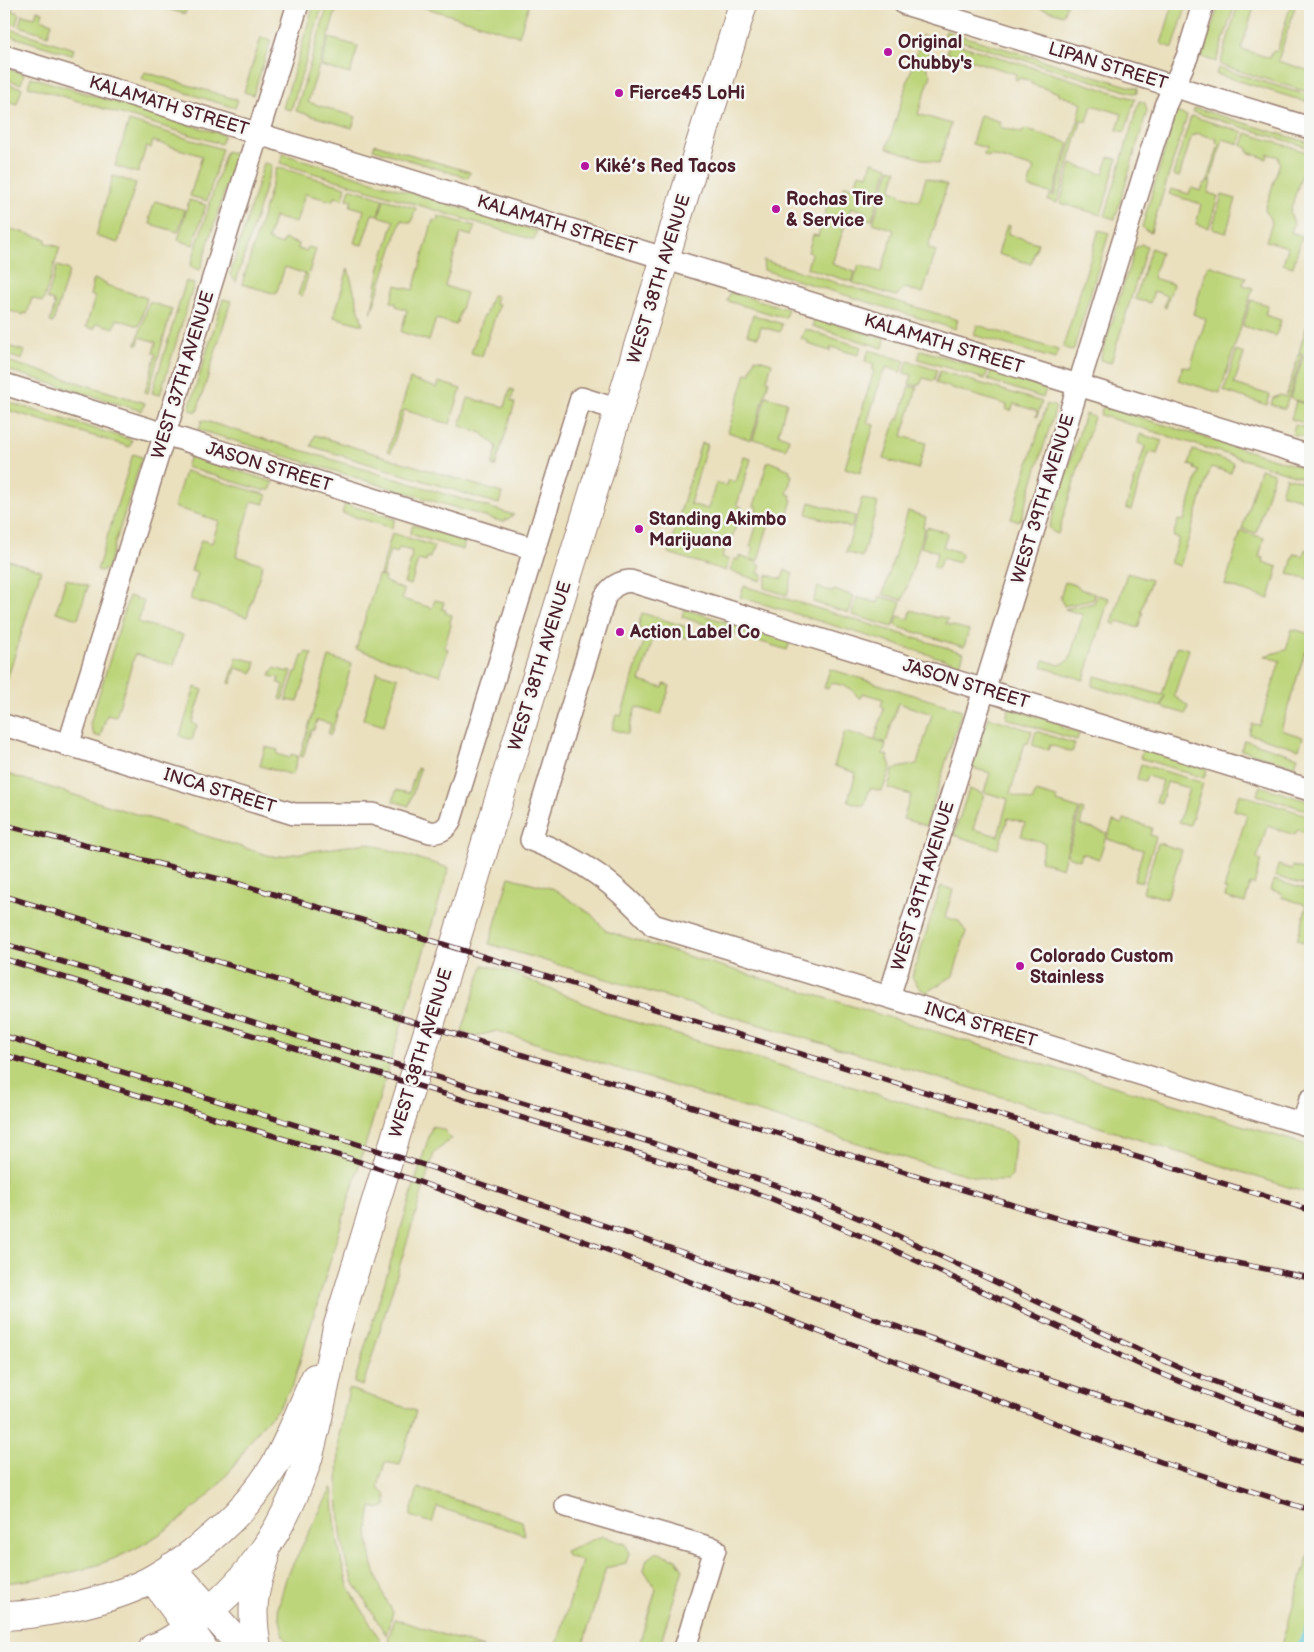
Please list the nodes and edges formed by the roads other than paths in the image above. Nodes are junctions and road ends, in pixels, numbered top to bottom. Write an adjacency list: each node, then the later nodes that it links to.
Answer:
1 (298, 4): 8 (street, WEST 37TH AVENUE)
2 (743, 4): 9 (main road, WEST 38TH AVENUE)
3 (905, 4): 6 (street, LIPAN STREET)
4 (1204, 4): 6 (street, WEST 39TH AVENUE)
5 (4, 56): 8 (street, KALAMATH STREET)
6 (1174, 86): 7 (street, LIPAN STREET); 11 (street, WEST 39TH AVENUE)
7 (1310, 128)
8 (258, 134): 9 (street, KALAMATH STREET); 13 (street, WEST 37TH AVENUE)
9 (665, 258): 11 (street, KALAMATH STREET); 12 (main road, WEST 38TH AVENUE)
10 (4, 384): 13 (street, JASON STREET)
11 (1078, 385): 14 (street, KALAMATH STREET); 16 (street, WEST 39TH AVENUE)
12 (619, 410): 15 (street); 24 (main road, WEST 38TH AVENUE)
13 (164, 434): 15 (street, JASON STREET); 18 (street, WEST 37TH AVENUE)
14 (1310, 456)
15 (534, 549): 18 (street, INCA STREET)
16 (984, 689): 19 (street, JASON STREET); 20 (street, JASON STREET); 21 (street, WEST 39TH AVENUE)
17 (4, 725): 18 (street, INCA STREET)
18 (68, 746)
19 (1310, 790)
20 (653, 925): 21 (street, INCA STREET)
21 (889, 997): 23 (street, INCA STREET)
22 (1310, 1100): 23 (street)
23 (1307, 1124)
24 (337, 1328): 26 (main road, WEST 38TH AVENUE); 27 (main road, WEST 38TH AVENUE)
25 (566, 1506): 34 (street)
26 (274, 1536): 28 (main road, WEST 38TH AVENUE); 33 (main road)
27 (162, 1573): 28 (main road); 29 (main road, WEST 38TH AVENUE); 30 (main road)
28 (210, 1610): 30 (main road, WEST 38TH AVENUE); 32 (main road)
29 (4, 1616)
30 (195, 1638): 31 (main road, WEST 38TH AVENUE)
31 (153, 1648)
32 (243, 1648)
33 (257, 1648)
34 (685, 1648)

